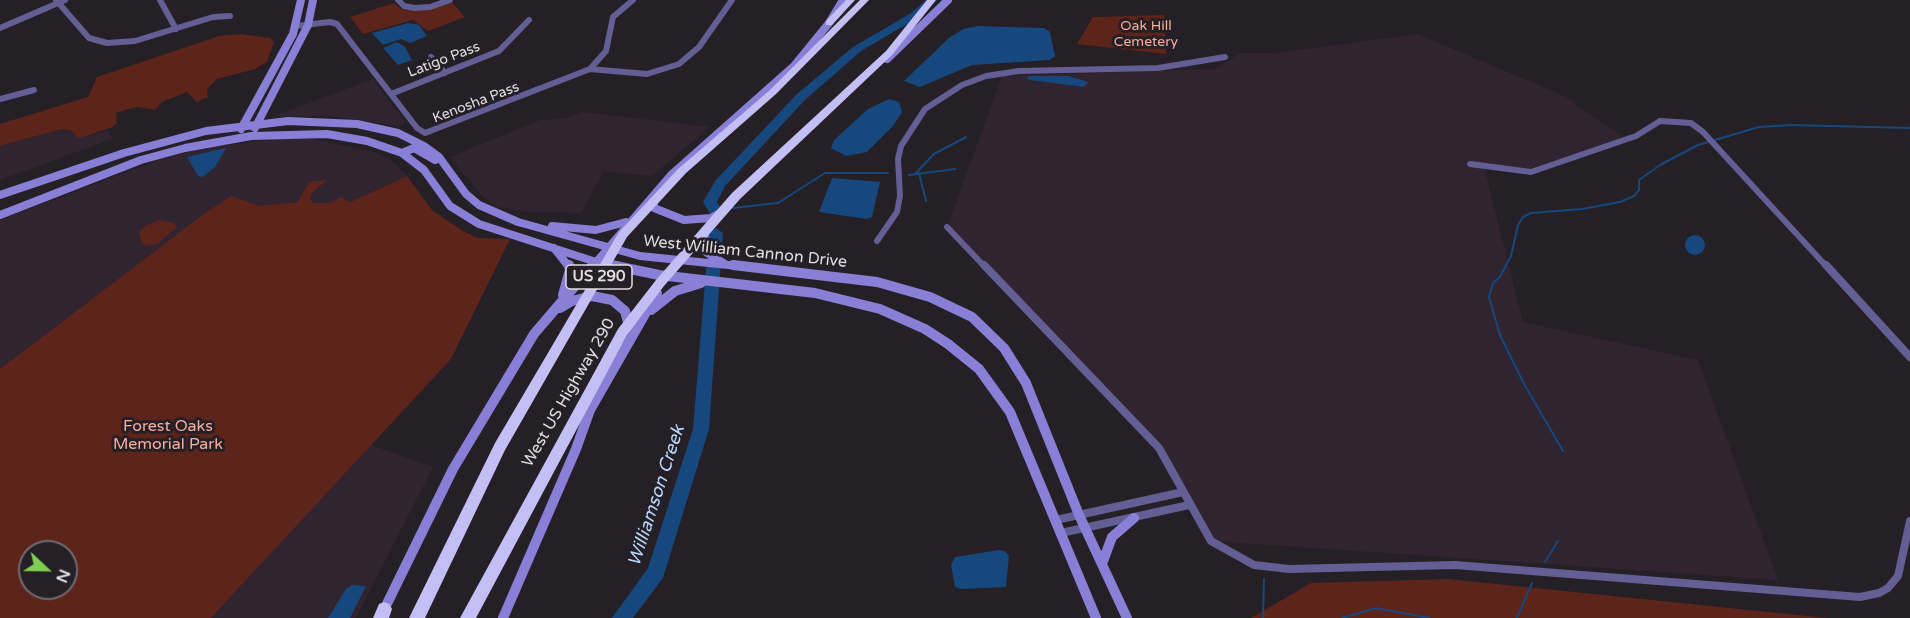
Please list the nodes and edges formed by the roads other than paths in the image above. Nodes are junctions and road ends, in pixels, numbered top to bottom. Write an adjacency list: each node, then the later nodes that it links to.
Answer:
1 (65, 0): 14 (street)
2 (160, 0): 21 (street)
3 (301, 0): 19 (main road)
4 (313, 0): 18 (main road)
5 (398, 0): 6 (street)
6 (450, 0)
7 (633, 0): 24 (street)
8 (732, 0): 24 (street)
9 (843, 0): 17 (main road)
10 (851, 0): 17 (highway)
11 (865, 0): 71 (highway, West US Highway 290 / US 290)
12 (932, 0): 72 (highway, West US Highway 290 / US 290)
13 (948, 0): 40 (main road)
14 (57, 1): 20 (street); 21 (street)
15 (230, 16): 21 (street)
16 (529, 20): 25 (street, Latigo Pass)
17 (829, 23): 37 (main road)
18 (308, 25): 19 (street, Kenosha Pass); 27 (street, Kenosha Pass); 29 (main road)
19 (296, 26): 30 (main road)
20 (0, 28)
21 (176, 29)
22 (431, 57): 25 (street)
23 (1225, 57): 48 (street)
24 (590, 69): 27 (street, Kenosha Pass)
25 (445, 73): 27 (street, Latigo Pass)
26 (34, 90): 28 (street)
27 (390, 94)
28 (0, 99)
29 (257, 124): 30 (main road, West William Cannon Drive); 31 (main road); 35 (main road, West William Cannon Drive)
30 (242, 126): 32 (main road); 36 (main road, West William Cannon Drive)
31 (251, 136): 32 (main road); 33 (main road)
32 (239, 137): 41 (main road)
33 (402, 153): 35 (main road); 46 (main road)
34 (1470, 164): 60 (street)
35 (446, 165): 42 (main road, West William Cannon Drive)
36 (52, 176): 38 (main road, West William Cannon Drive); 39 (main road)
37 (656, 191): 40 (main road); 43 (main road)
38 (0, 195)
39 (0, 201)
40 (733, 206): 47 (main road)
41 (0, 214)
42 (507, 217): 44 (main road, West William Cannon Drive); 46 (main road)
43 (628, 221): 44 (main road); 50 (main road)
44 (531, 226): 50 (main road, West William Cannon Drive)
45 (947, 227): 61 (street)
46 (488, 228): 49 (main road, West William Cannon Drive)
47 (705, 236): 52 (main road); 53 (main road)
48 (877, 241)
49 (549, 245): 51 (main road, West William Cannon Drive); 56 (main road)
50 (607, 248): 51 (main road); 52 (main road, West William Cannon Drive)
51 (596, 262): 54 (main road, West William Cannon Drive); 56 (main road)
52 (681, 262): 53 (main road, West William Cannon Drive); 54 (main road)
53 (730, 266): 63 (main road, West William Cannon Drive)
54 (669, 277): 55 (main road, West William Cannon Drive); 58 (main road)
55 (689, 282): 58 (main road); 65 (main road, West William Cannon Drive)
56 (559, 304): 57 (main road)
57 (551, 315): 59 (main road); 70 (main road)
58 (639, 323): 59 (main road)
59 (630, 337): 73 (main road)
60 (1910, 357)
61 (1183, 492): 62 (street); 63 (street)
62 (1189, 505): 64 (street); 66 (street)
63 (1079, 515): 65 (street); 67 (main road, West William Cannon Drive)
64 (1134, 518): 67 (street); 69 (main road)
65 (1056, 520): 68 (main road, West William Cannon Drive)
66 (1910, 521)
67 (1085, 527): 68 (street); 69 (main road, West William Cannon Drive)
68 (1061, 533): 74 (main road, West William Cannon Drive)
69 (1102, 564): 75 (main road, West William Cannon Drive)
70 (382, 615)
71 (417, 618)
72 (468, 618)
73 (503, 618)
74 (1096, 618)
75 (1127, 618)

